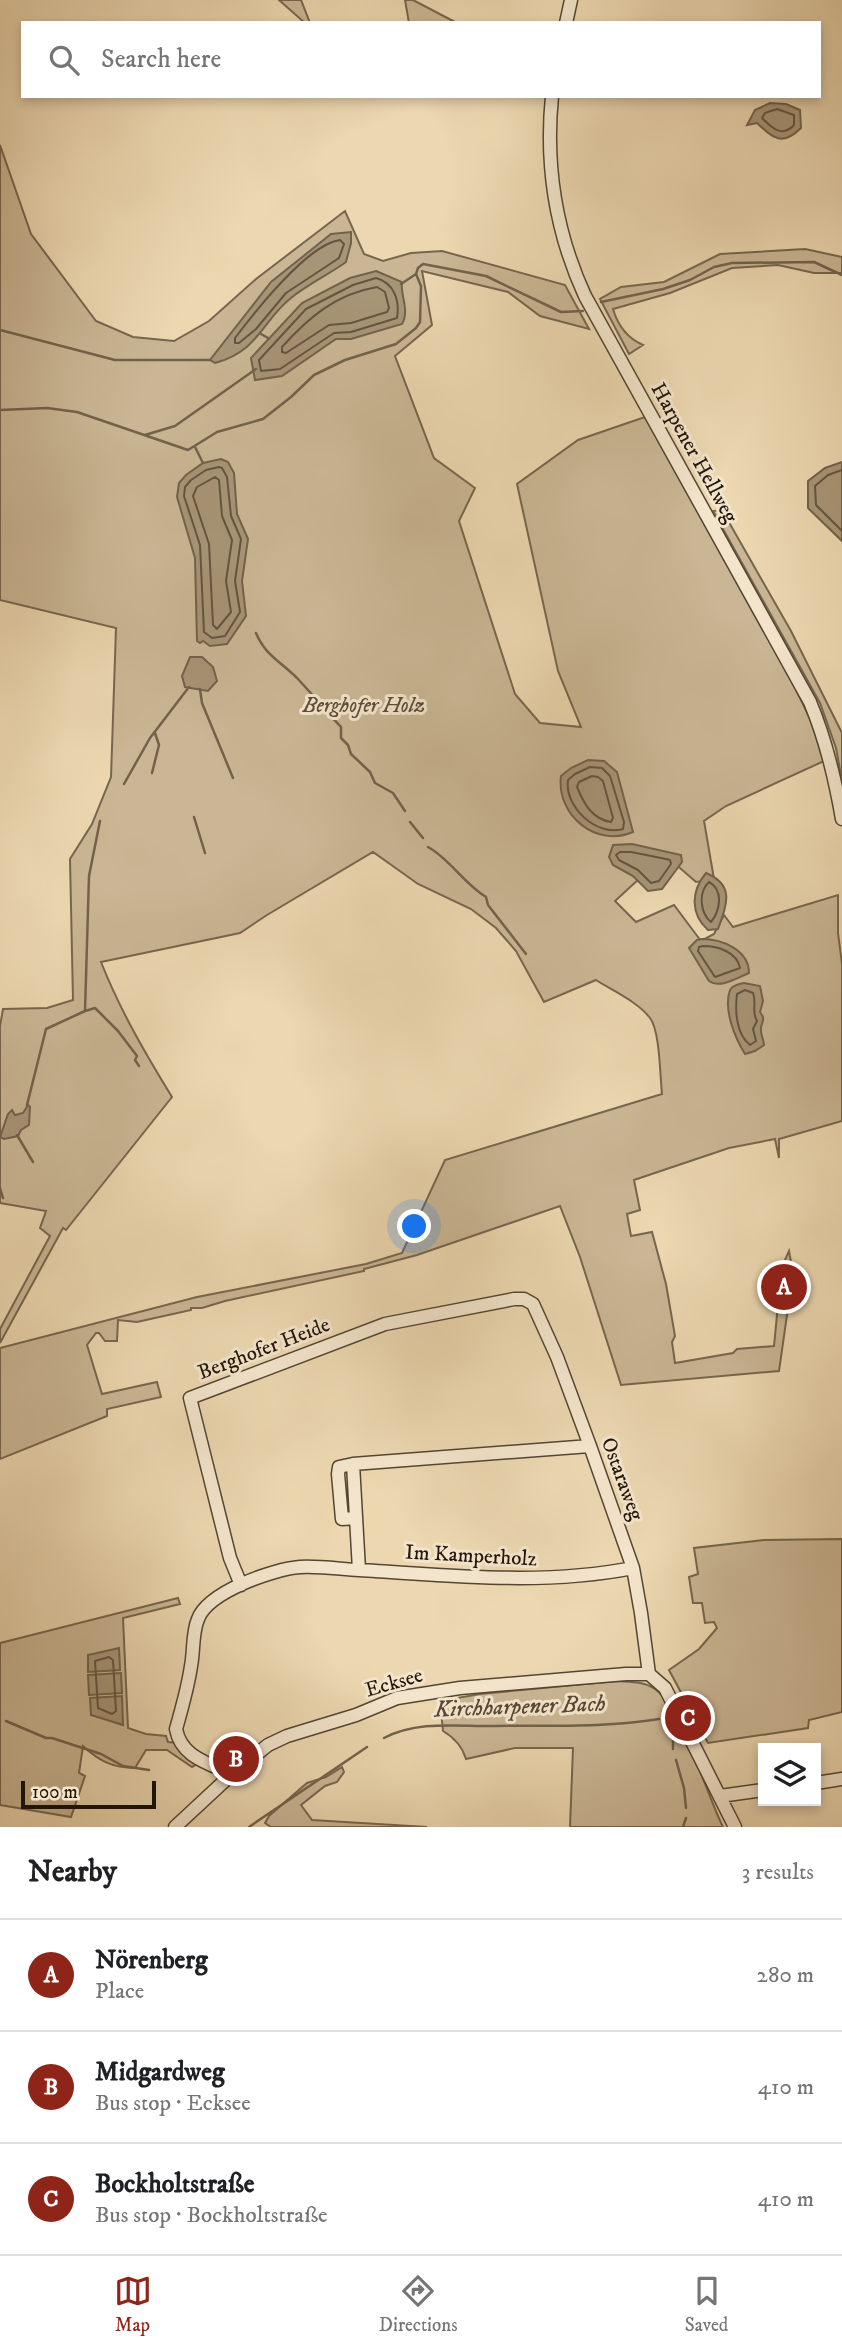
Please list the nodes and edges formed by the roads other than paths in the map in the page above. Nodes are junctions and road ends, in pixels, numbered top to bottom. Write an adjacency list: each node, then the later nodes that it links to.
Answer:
1 (570, 0): 2 (street)
2 (566, 21)
3 (552, 98): 4 (street, Harpener Hellweg)
4 (842, 819)
5 (533, 1304): 6 (street, Ostaraweg); 9 (street, Berghofer Heide)
6 (590, 1446): 7 (street, Ostaraweg); 8 (street)
7 (632, 1569): 8 (street, Im Kamperholz); 10 (street, Ostaraweg)
8 (359, 1570): 9 (street)
9 (241, 1585): 11 (street)
10 (654, 1678): 11 (street, Ecksee); 15 (street)
11 (232, 1774): 16 (street, Ecksee)
12 (842, 1779): 13 (street)
13 (821, 1782)
14 (758, 1791): 15 (street)
15 (720, 1796): 17 (street)
16 (175, 1827)
17 (735, 1827)

